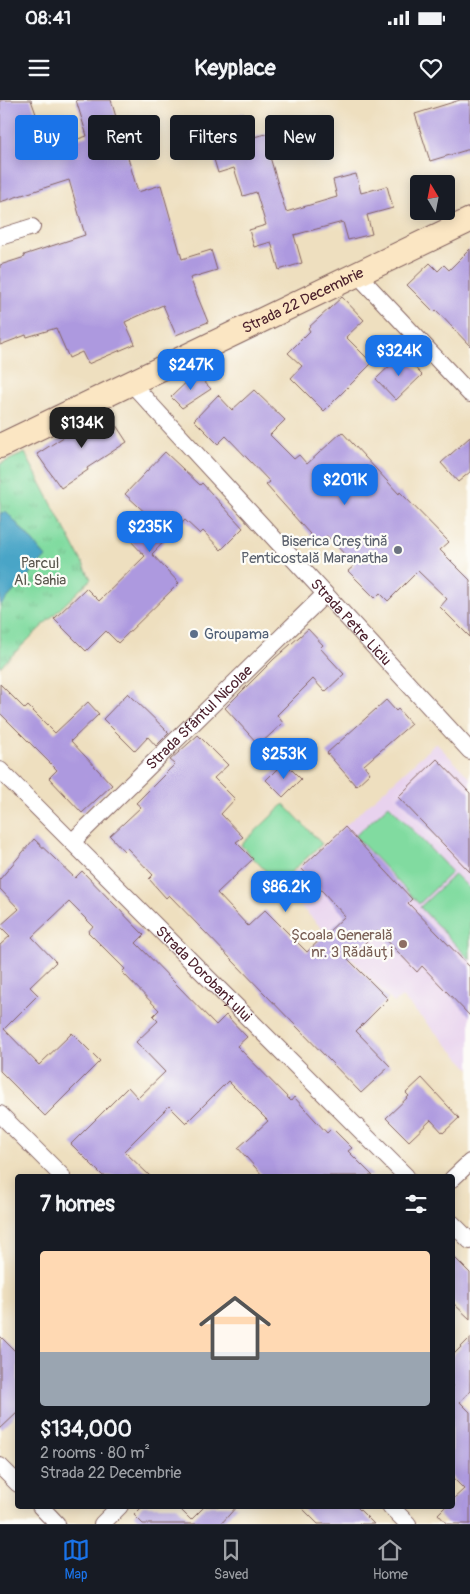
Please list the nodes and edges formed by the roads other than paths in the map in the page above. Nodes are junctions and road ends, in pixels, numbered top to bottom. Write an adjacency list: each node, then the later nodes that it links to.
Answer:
1 (470, 220): 4 (street, Strada 22 Decembrie)
2 (32, 227): 3 (street)
3 (0, 237)
4 (357, 274): 5 (street, Strada 22 Decembrie); 6 (street)
5 (131, 383): 7 (street, Strada 22 Decembrie); 8 (street, Strada Petre Liciu)
6 (470, 394)
7 (0, 446)
8 (325, 594): 9 (street, Strada Petre Liciu); 11 (street, Strada Sfântul Nicolae)
9 (470, 751)
10 (0, 770): 11 (street, Strada Dorobanțului)
11 (72, 842): 15 (street, Strada Dorobanțului)
12 (0, 1114): 14 (street)
13 (470, 1162): 16 (street)
14 (60, 1174)
15 (404, 1174)
16 (455, 1176)
17 (455, 1226): 18 (street)
18 (470, 1241)
19 (0, 1466): 20 (street)
20 (15, 1481)
21 (43, 1509): 24 (street)
22 (117, 1509): 25 (street)
23 (393, 1509): 26 (street)
24 (57, 1524)
25 (102, 1524)
26 (408, 1524)

